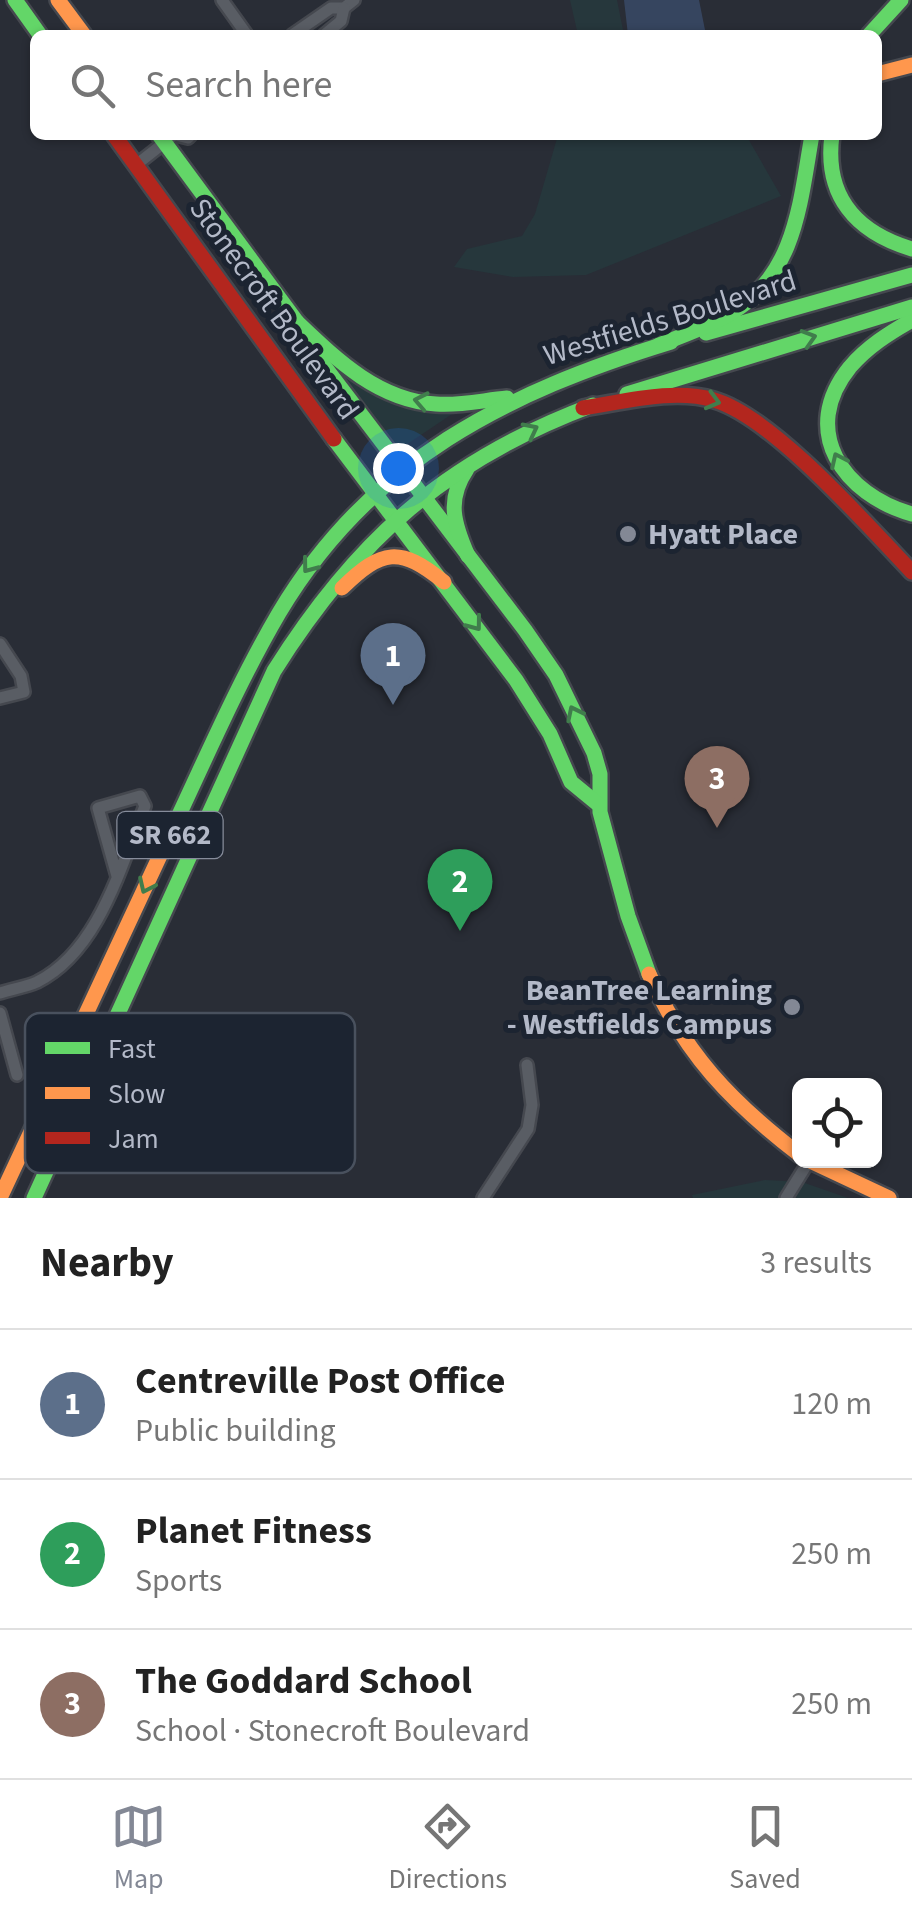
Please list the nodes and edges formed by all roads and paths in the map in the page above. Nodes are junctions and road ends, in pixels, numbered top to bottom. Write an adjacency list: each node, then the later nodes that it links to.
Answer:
1 (15, 0): 6 (main road)
2 (58, 0): 7 (main road)
3 (222, 0): 8 (street)
4 (901, 0): 11 (main road)
5 (349, 4): 9 (street); 10 (street)
6 (36, 30)
7 (80, 30)
8 (243, 30)
9 (299, 30)
10 (330, 30)
11 (874, 30)
12 (912, 65): 13 (main road)
13 (882, 73)
14 (118, 140): 19 (main road, Stonecroft Boulevard)
15 (165, 140): 19 (street)
16 (170, 140): 24 (main road, Stonecroft Boulevard)
17 (811, 140): 25 (main road)
18 (831, 140): 20 (main road)
19 (136, 166): 30 (main road, Stonecroft Boulevard)
20 (912, 249)
21 (912, 275): 25 (main road, Westfields Boulevard / SR 662)
22 (912, 307): 27 (main road, Westfields Boulevard / SR 662, one-way to 22)
23 (912, 320): 32 (main road, one-way to 23)
24 (297, 322): 26 (main road, one-way to 24); 29 (main road, Stonecroft Boulevard)
25 (659, 346): 26 (main road, Westfields Boulevard / SR 662)
26 (518, 396): 29 (main road, Westfields Boulevard / SR 662)
27 (582, 408): 28 (main road, Westfields Boulevard / SR 662, one-way to 27); 35 (main road, one-way to 35)
28 (474, 460): 31 (main road, Westfields Boulevard / SR 662); 34 (main road)
29 (403, 470): 30 (main road, Westfields Boulevard / SR 662); 31 (main road, Stonecroft Boulevard)
30 (374, 493): 33 (main road, Stonecroft Boulevard); 44 (main road, Westfields Boulevard / SR 662, one-way to 44)
31 (424, 495): 33 (main road, Westfields Boulevard / SR 662); 34 (main road, Stonecroft Boulevard)
32 (912, 514)
33 (396, 518): 36 (main road, Stonecroft Boulevard); 37 (main road, Westfields Boulevard / SR 662)
34 (468, 556): 40 (main road, Stonecroft Boulevard, one-way to 34)
35 (912, 572)
36 (444, 582): 37 (main road); 40 (main road, Stonecroft Boulevard, one-way to 40)
37 (291, 642): 45 (main road, Westfields Boulevard / SR 662)
38 (0, 644): 39 (street)
39 (0, 698)
40 (599, 805): 49 (main road, Stonecroft Boulevard)
41 (116, 876): 41 (street); 42 (street)
42 (0, 993)
43 (0, 1013): 47 (street)
44 (87, 1013)
45 (118, 1013)
46 (526, 1065): 55 (street)
47 (17, 1075)
48 (25, 1145): 53 (main road, Westfields Boulevard / SR 662, one-way to 53)
49 (792, 1149)
50 (804, 1168): 56 (street)
51 (823, 1168): 57 (main road)
52 (45, 1173): 54 (main road, Westfields Boulevard / SR 662)
53 (0, 1198)
54 (34, 1198)
55 (483, 1198)
56 (786, 1198)
57 (889, 1198)

